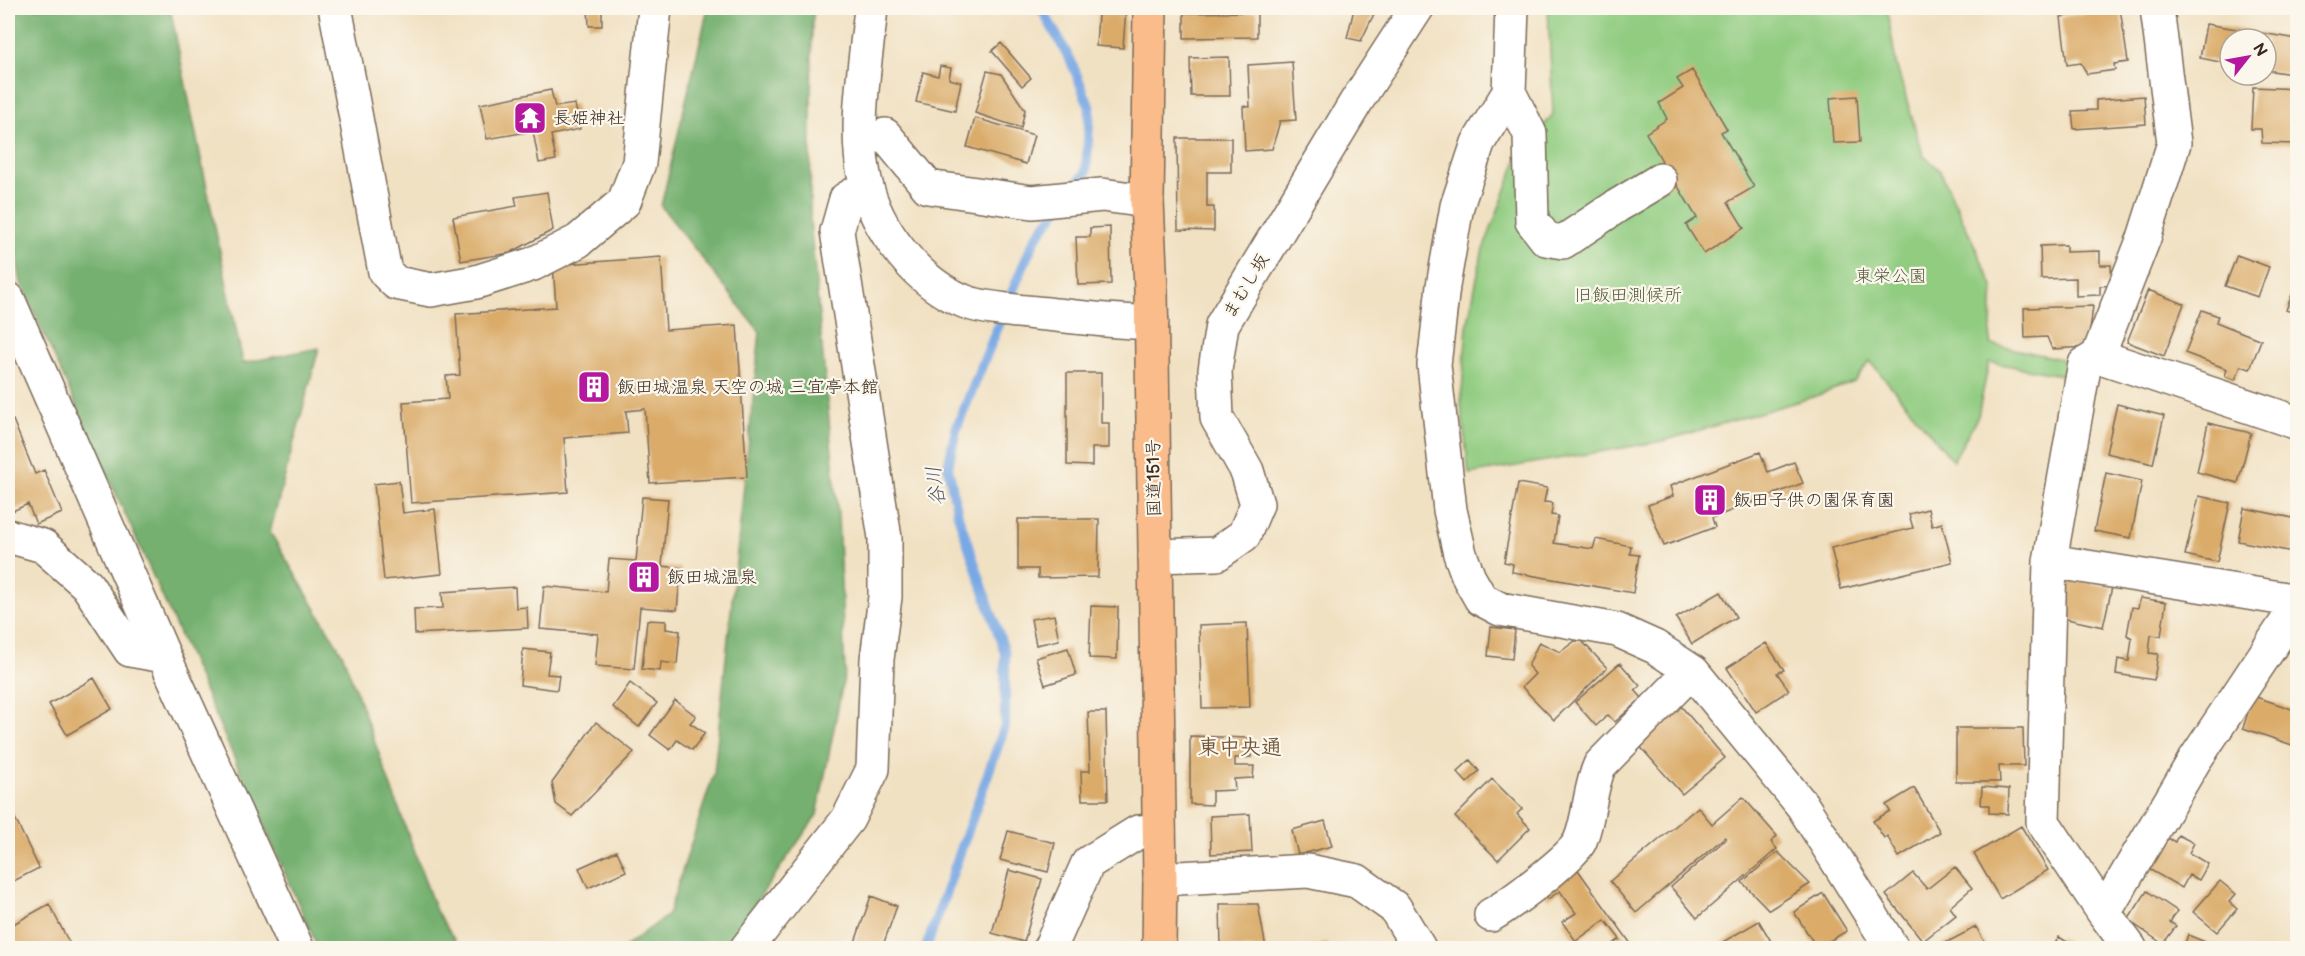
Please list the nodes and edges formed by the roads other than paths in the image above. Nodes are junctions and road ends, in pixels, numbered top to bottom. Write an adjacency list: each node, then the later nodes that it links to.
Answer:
1 (655, 8): 7 (street)
2 (871, 8): 11 (street)
3 (1150, 8): 12 (highway, 国道151号)
4 (1418, 8): 18 (street, まむし坂)
5 (1512, 8): 8 (street)
6 (2157, 8): 15 (street)
7 (336, 12)
8 (1509, 92): 10 (street); 22 (street)
9 (885, 135): 12 (street)
10 (1660, 180)
11 (866, 187): 14 (street); 29 (street)
12 (1147, 201): 14 (highway, 国道151号)
13 (8, 299): 21 (street)
14 (1152, 322): 18 (highway, 国道151号)
15 (2098, 356): 16 (street); 19 (street)
16 (2298, 423)
17 (8, 536): 21 (street)
18 (1155, 556): 23 (highway, 国道151号)
19 (2050, 561): 20 (street); 25 (street)
20 (2298, 602): 25 (street)
21 (164, 656): 28 (street)
22 (1693, 672): 26 (street); 33 (street)
23 (1159, 831): 24 (highway, 国道151号); 30 (street)
24 (1160, 879): 31 (highway, 国道151号); 32 (street)
25 (2104, 913): 27 (street)
26 (1491, 915)
27 (2123, 946)
28 (297, 948)
29 (747, 948)
30 (1050, 948)
31 (1159, 948)
32 (1419, 948)
33 (1892, 948)

